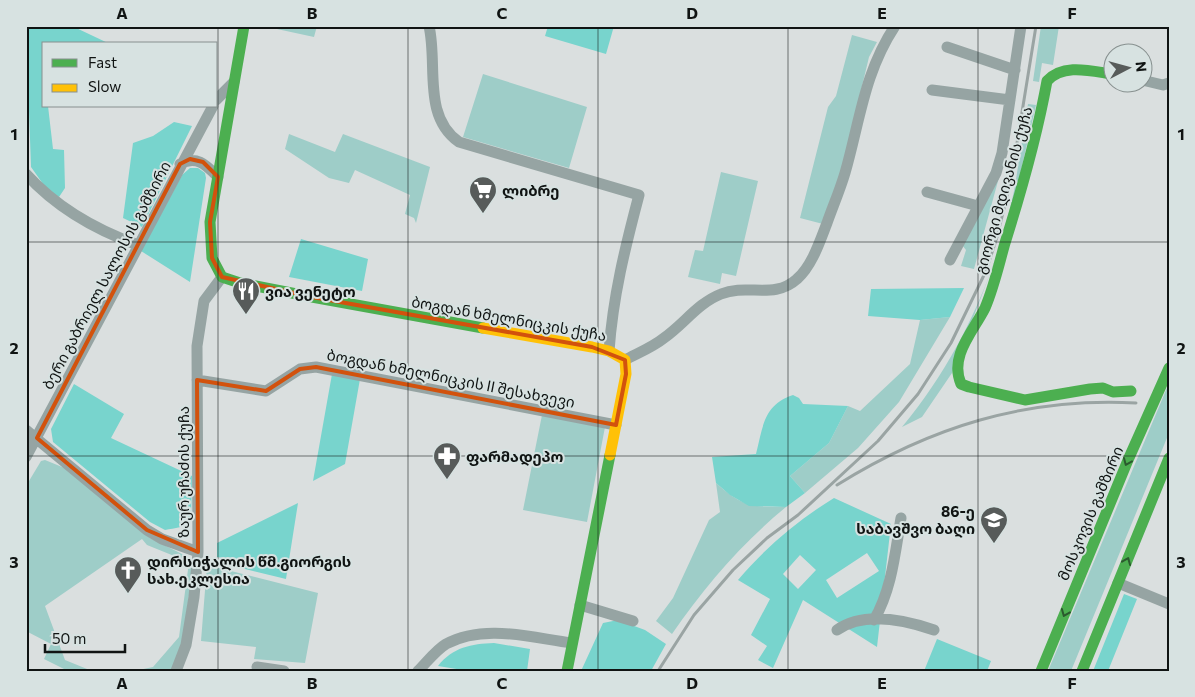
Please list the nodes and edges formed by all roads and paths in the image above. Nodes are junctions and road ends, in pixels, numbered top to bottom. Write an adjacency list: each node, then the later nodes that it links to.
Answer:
1 (244, 26): 8 (main road)
2 (429, 26): 23 (street)
3 (895, 26): 24 (street)
4 (1021, 26): 6 (street)
5 (947, 47): 6 (street)
6 (1015, 70): 13 (street)
7 (1102, 73): 27 (main road, გიორგი მდივანის ქუჩა)
8 (234, 82): 12 (street); 17 (main road)
9 (1152, 82): 10 (street)
10 (1169, 83)
11 (932, 90): 13 (street)
12 (218, 98)
13 (1010, 100): 19 (street)
14 (212, 108): 15 (street, ბერი გაბრიელ სალოსის გამზირი)
15 (180, 164): 17 (street); 20 (street, ბერი გაბრიელ სალოსის გამზირი)
16 (26, 174): 20 (street)
17 (218, 177): 22 (main road)
18 (927, 192): 19 (street)
19 (978, 206): 21 (street)
20 (138, 245): 30 (street, ბერი გაბრიელ სალოსის გამზირი)
21 (950, 260)
22 (222, 277): 23 (main road, ბოგდან ხმელნიცკის ქუჩა); 26 (street, ზაურ უჩაძის ქუჩა)
23 (609, 352): 24 (main road, ბოგდან ხმელნიცკის ქუჩა)
24 (624, 360): 28 (main road)
25 (1169, 368): 48 (main road, მოსკოვის გამზირი, one-way to 48)
26 (197, 380): 28 (street, ბოგდან ხმელნიცკის II შესახვევი); 34 (street, ზაურ უჩაძის ქუჩა)
27 (1131, 391)
28 (616, 425): 37 (main road)
29 (26, 430): 30 (street)
30 (37, 438): 31 (street, ბერი გაბრიელ სალოსის გამზირი); 34 (street)
31 (26, 457)
32 (1169, 458): 35 (main road, one-way to 32)
33 (901, 518): 38 (street)
34 (198, 552): 44 (street, ზაურ უჩაძის ქუჩა)
35 (1118, 583): 36 (street); 49 (main road)
36 (1169, 604)
37 (580, 605): 39 (street); 42 (main road)
38 (874, 620): 40 (street); 41 (street)
39 (633, 621)
40 (836, 630)
41 (934, 630)
42 (572, 643): 46 (street); 47 (main road)
43 (257, 667): 45 (street)
44 (176, 671)
45 (284, 671)
46 (418, 671)
47 (567, 671)
48 (1041, 671)
49 (1082, 671)

